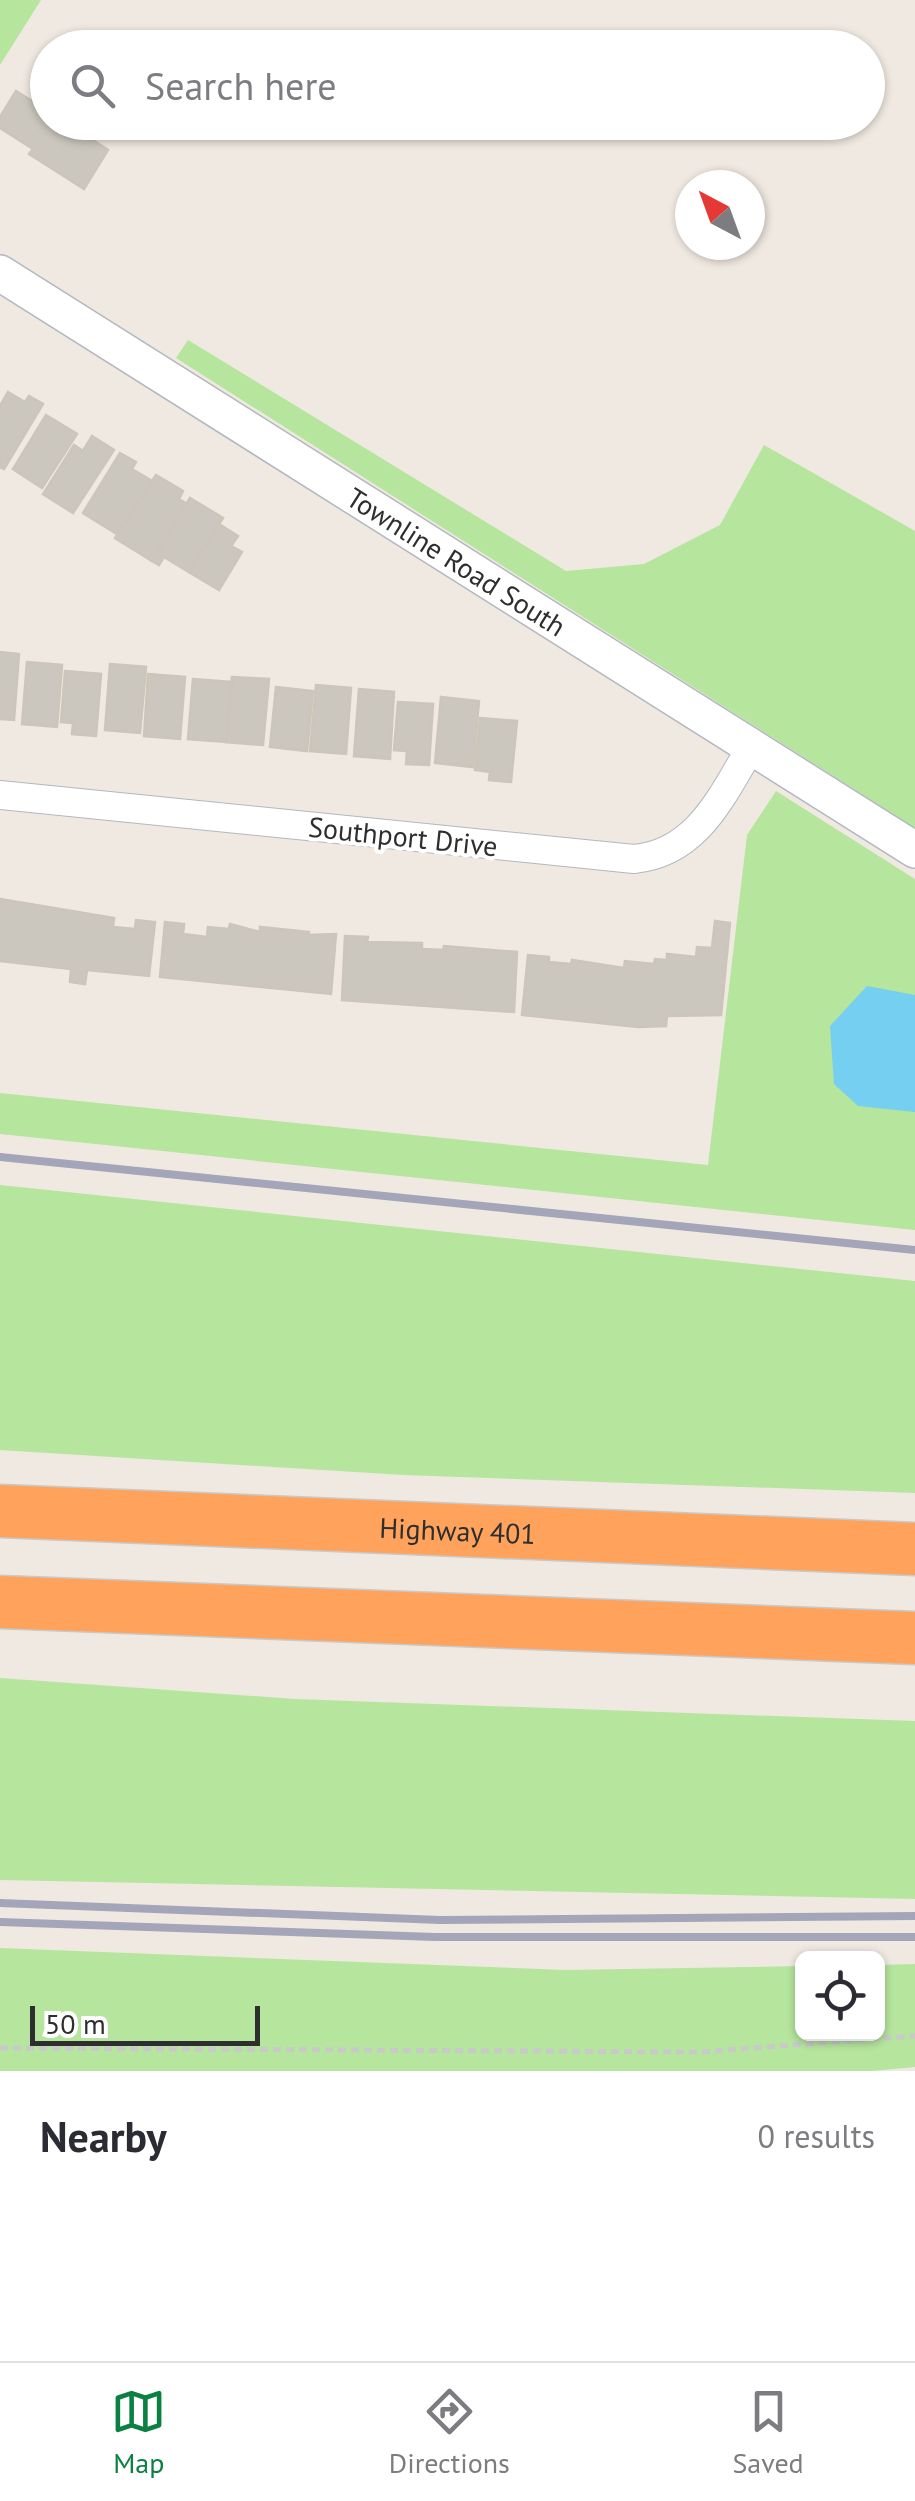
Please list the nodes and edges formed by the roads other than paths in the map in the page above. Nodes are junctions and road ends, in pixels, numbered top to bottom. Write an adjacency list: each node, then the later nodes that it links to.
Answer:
1 (0, 273): 2 (street, Townline Road South)
2 (752, 746): 3 (street, Southport Drive); 4 (street, Townline Road South)
3 (0, 796)
4 (915, 850)
5 (0, 1512): 6 (highway, Highway 401)
6 (915, 1549)
7 (0, 1602): 8 (highway)
8 (915, 1638)

